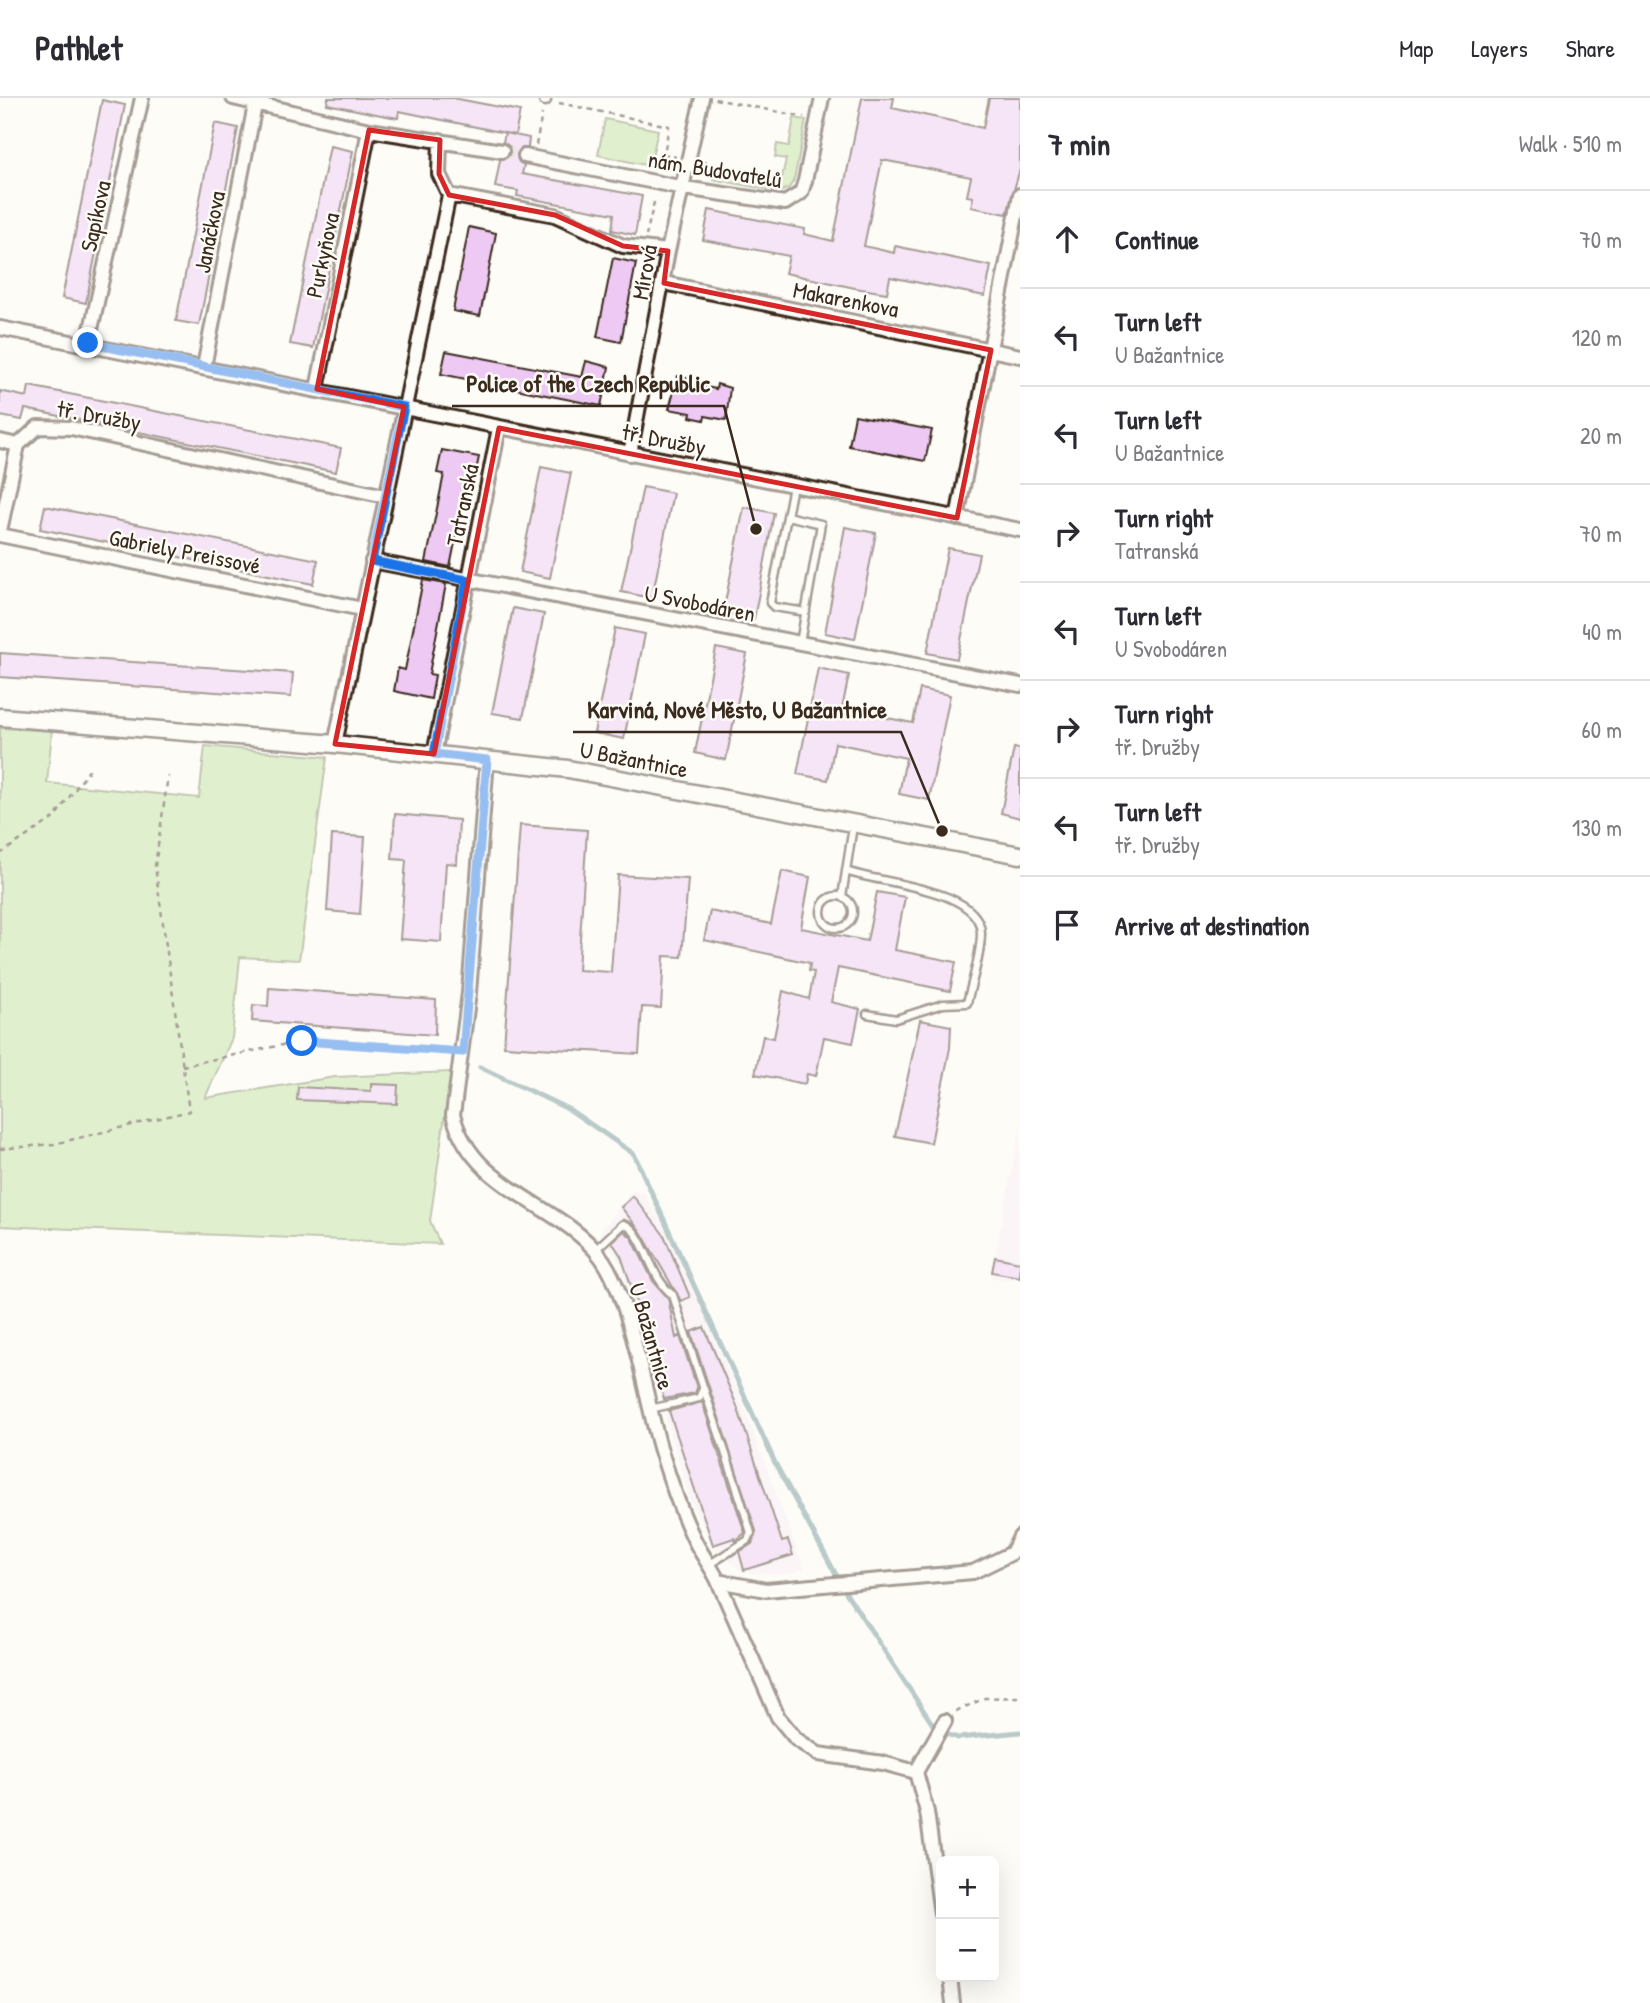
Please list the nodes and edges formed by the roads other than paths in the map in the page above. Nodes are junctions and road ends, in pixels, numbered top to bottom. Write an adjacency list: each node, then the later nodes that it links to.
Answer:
1 (142, 98): 16 (street, Sapíkova)
2 (233, 98): 5 (street)
3 (702, 98): 10 (street, Mírová)
4 (822, 98): 10 (street, nám. Budovatelů)
5 (256, 105): 6 (street); 19 (street, Janáčkova)
6 (369, 130): 7 (street); 20 (street, Purkyňova)
7 (440, 140): 8 (street); 11 (street)
8 (502, 150)
9 (529, 156): 10 (street, nám. Budovatelů)
10 (684, 188): 13 (street, Mírová)
11 (449, 195): 13 (street); 21 (street)
12 (1020, 195): 17 (street)
13 (668, 251): 14 (street, Mírová)
14 (664, 284): 17 (street, Makarenkova); 25 (street, Mírová)
15 (0, 328): 16 (street, tř. Družby)
16 (88, 343): 19 (street, tř. Družby)
17 (990, 349): 18 (street, Makarenkova); 29 (street)
18 (1020, 356)
19 (204, 367): 20 (street, tř. Družby)
20 (317, 389): 21 (street, tř. Družby)
21 (404, 407): 22 (street, tř. Družby); 27 (street)
22 (499, 428): 25 (street, tř. Družby); 33 (street, Tatranská)
23 (0, 441): 24 (street)
24 (18, 445): 27 (street, tř. Družby); 31 (street)
25 (630, 454): 26 (street, tř. Družby)
26 (793, 486): 28 (lane); 29 (street, tř. Družby)
27 (384, 496): 32 (street)
28 (787, 516): 35 (lane); 35 (lane)
29 (957, 518): 30 (street, tř. Družby)
30 (1020, 530)
31 (0, 533): 34 (street, Gabriely Preissové)
32 (372, 561): 33 (street, U Svobodáren); 34 (street)
33 (467, 580): 36 (street, U Svobodáren); 40 (street, Tatranská)
34 (362, 609): 39 (street)
35 (806, 612): 36 (lane)
36 (800, 643): 37 (street, U Svobodáren)
37 (1020, 685)
38 (0, 717): 39 (street, U Bažantnice)
39 (335, 744): 40 (street, U Bažantnice)
40 (434, 754): 41 (street, U Bažantnice)
41 (487, 760): 42 (street, U Bažantnice); 47 (street, U Bažantnice)
42 (853, 824): 43 (street, U Bažantnice); 44 (lane)
43 (1020, 855)
44 (846, 871): 45 (lane); 46 (lane)
45 (842, 897): 45 (lane)
46 (867, 1014)
47 (594, 1251): 48 (lane); 49 (street, U Bažantnice)
48 (703, 1389): 49 (lane); 51 (lane)
49 (650, 1409): 51 (street, U Bažantnice)
50 (1020, 1537): 52 (street)
51 (710, 1564): 52 (street, U Bažantnice)
52 (718, 1581): 54 (street, U Bažantnice)
53 (944, 1721): 54 (street)
54 (916, 1772): 55 (street)
55 (936, 1878)
56 (951, 1982): 57 (street)
57 (953, 2003)

